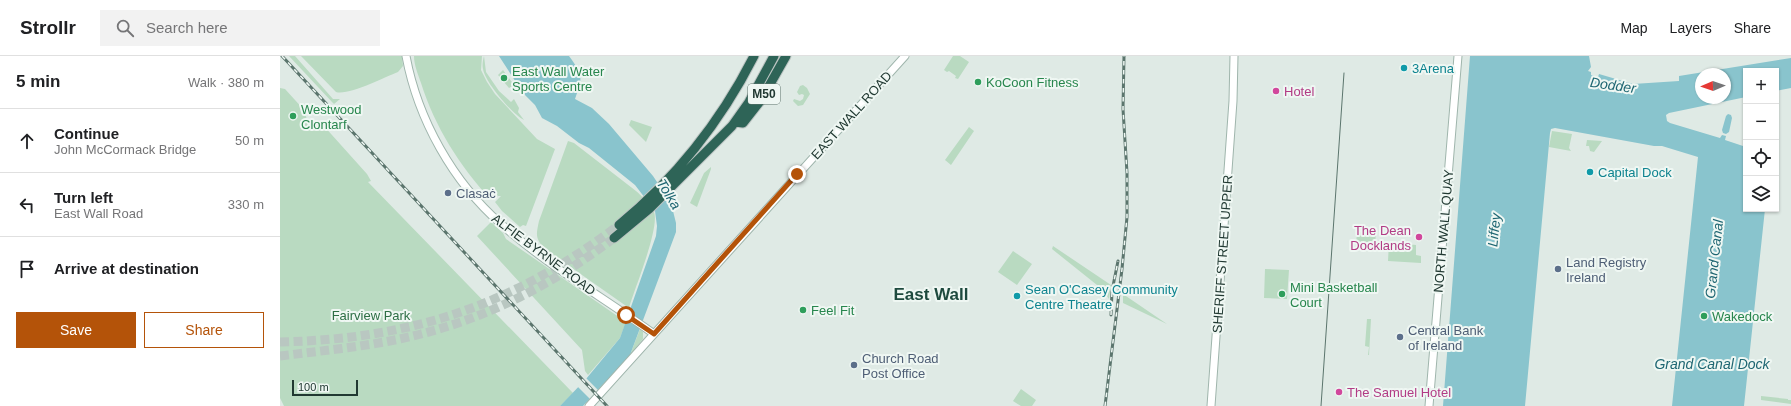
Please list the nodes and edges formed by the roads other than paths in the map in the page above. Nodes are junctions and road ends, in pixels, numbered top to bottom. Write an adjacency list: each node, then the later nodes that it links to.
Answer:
1 (406, 56): 15 (main road, ALFIE BYRNE ROAD)
2 (754, 56): 11 (highway, M50)
3 (774, 56): 10 (highway, M50)
4 (786, 56): 10 (highway, M50)
5 (905, 56): 15 (main road, EAST WALL ROAD)
6 (1234, 56): 9 (main road, SHERIFF STREET UPPER)
7 (1238, 56): 9 (main road, SHERIFF STREET UPPER)
8 (1458, 56): 18 (main road, NORTH WALL QUAY)
9 (1233, 101): 17 (main road, SHERIFF STREET UPPER)
10 (735, 122): 11 (highway, M50)
11 (667, 186): 12 (highway, M50)
12 (647, 206): 13 (highway, M50); 14 (highway, M50)
13 (619, 225)
14 (614, 238)
15 (654, 334): 16 (main road, EAST WALL ROAD)
16 (589, 406)
17 (1210, 406)
18 (1429, 406)

